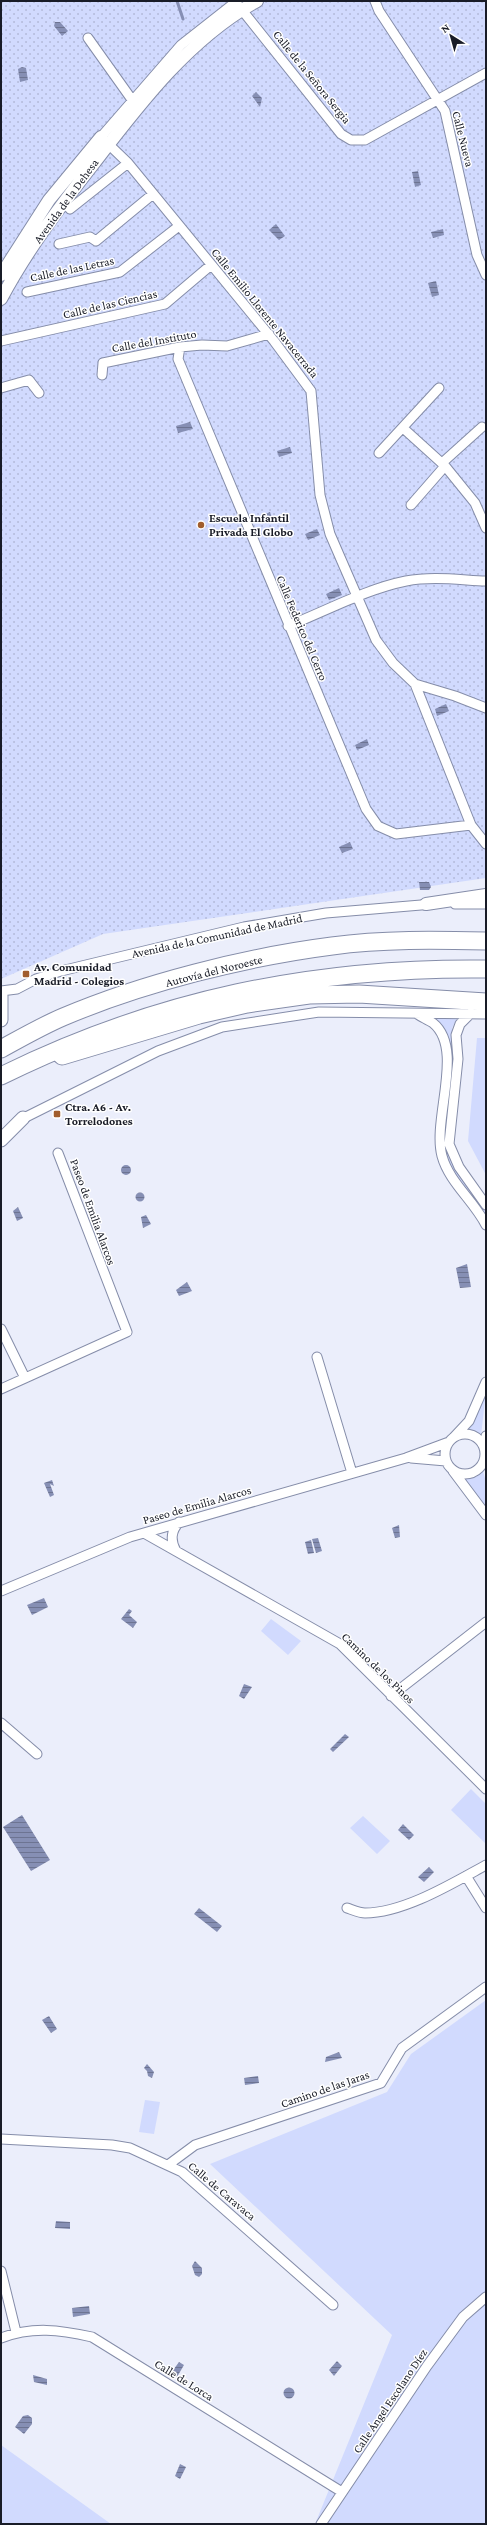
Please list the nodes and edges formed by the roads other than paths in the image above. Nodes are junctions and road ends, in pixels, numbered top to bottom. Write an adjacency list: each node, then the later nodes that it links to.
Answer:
1 (257, 1): 3 (street, Avenida de la Dehesa)
2 (375, 1): 6 (street, Calle Nueva)
3 (238, 4): 6 (street, Calle de la Señora Sergia); 7 (street, Avenida de la Dehesa)
4 (88, 38): 7 (street)
5 (486, 73): 6 (street, Calle de la Señora Sergia)
6 (437, 99): 15 (street, Calle Nueva)
7 (135, 105): 8 (street, Avenida de la Dehesa)
8 (105, 140): 9 (street, Calle Emilio Llorente Navacerrada); 16 (street, Avenida de la Dehesa); 18 (street, Avenida de la Dehesa)
9 (128, 163): 10 (street, Calle Emilio Llorente Navacerrada); 11 (street)
10 (153, 194): 12 (street, Calle Emilio Llorente Navacerrada); 13 (street)
11 (70, 209)
12 (179, 226): 14 (street, Calle Emilio Llorente Navacerrada); 17 (street, Calle de las Letras)
13 (59, 244)
14 (211, 265): 19 (street, Calle Emilio Llorente Navacerrada); 20 (street, Calle de las Ciencias)
15 (486, 275)
16 (1, 276)
17 (27, 292)
18 (1, 298)
19 (269, 334): 21 (street, Calle del Instituto); 33 (street, Calle Emilio Llorente Navacerrada)
20 (1, 341)
21 (180, 347): 22 (street, Calle del Instituto); 34 (street, Calle Federico del Cerro)
22 (102, 375)
23 (1, 388): 25 (street)
24 (439, 388): 27 (street)
25 (39, 393)
26 (482, 427): 29 (street)
27 (403, 428): 28 (street); 29 (street)
28 (379, 453)
29 (444, 464): 30 (street); 31 (street)
30 (411, 505)
31 (486, 528)
32 (486, 581): 33 (street)
33 (356, 598): 34 (street); 35 (street, Calle Emilio Llorente Navacerrada)
34 (288, 626): 37 (street, Calle Federico del Cerro)
35 (415, 684): 36 (street); 37 (street)
36 (486, 708)
37 (471, 825): 38 (street)
38 (486, 844)
39 (486, 895): 40 (street)
40 (426, 904): 41 (street, Avenida de la Comunidad de Madrid); 44 (street, Avenida de la Comunidad de Madrid)
41 (486, 904)
42 (486, 942): 51 (highway, Autovía del Noroeste)
43 (486, 970): 52 (highway, Autovía del Noroeste)
44 (1, 991)
45 (1, 996): 50 (main road)
46 (486, 1002): 52 (highway)
47 (416, 1013): 48 (street); 54 (street); 59 (street)
48 (471, 1014): 49 (street); 58 (street)
49 (486, 1014)
50 (1, 1020)
51 (1, 1049)
52 (19, 1067): 53 (highway, Autovía del Noroeste)
53 (1, 1076)
54 (23, 1118): 55 (street); 56 (main road)
55 (1, 1133)
56 (1, 1140)
57 (58, 1153): 62 (street, Paseo de Emilia Alarcos)
58 (486, 1205)
59 (486, 1225)
60 (1, 1329): 62 (street)
61 (317, 1357): 72 (street)
62 (25, 1378): 64 (street, Paseo de Emilia Alarcos)
63 (486, 1382): 66 (street)
64 (1, 1389)
65 (486, 1436): 67 (street)
66 (452, 1440): 67 (street); 68 (street, Paseo de Emilia Alarcos); 69 (street)
67 (485, 1450): 70 (street)
68 (406, 1458): 69 (street, Paseo de Emilia Alarcos); 72 (street, Paseo de Emilia Alarcos)
69 (446, 1462): 71 (street)
70 (485, 1467): 71 (street)
71 (454, 1472): 73 (street)
72 (352, 1473): 74 (street, Paseo de Emilia Alarcos)
73 (486, 1515)
74 (179, 1522): 75 (street, Paseo de Emilia Alarcos); 76 (street)
75 (144, 1533): 76 (street, Camino de los Pinos); 77 (street, Paseo de Emilia Alarcos)
76 (176, 1551): 79 (street, Camino de los Pinos)
77 (1, 1591)
78 (486, 1622): 79 (street)
79 (391, 1696): 82 (street, Camino de los Pinos)
80 (1, 1723): 81 (street)
81 (37, 1754)
82 (486, 1789)
83 (486, 1864): 84 (street)
84 (466, 1876): 85 (street); 86 (street)
85 (348, 1908)
86 (486, 1908)
87 (486, 1987): 89 (street, Camino de las Jaras)
88 (1, 2139): 89 (street, Calle de Caravaca)
89 (168, 2165): 92 (street, Calle de Caravaca)
90 (1, 2271): 93 (street)
91 (486, 2297): 95 (street, Calle Ángel Escolano Díez)
92 (333, 2305)
93 (16, 2332): 94 (street, Calle de Lorca); 95 (street, Calle de Lorca)
94 (1, 2338)
95 (342, 2492): 96 (street, Calle Ángel Escolano Díez)
96 (321, 2524)

